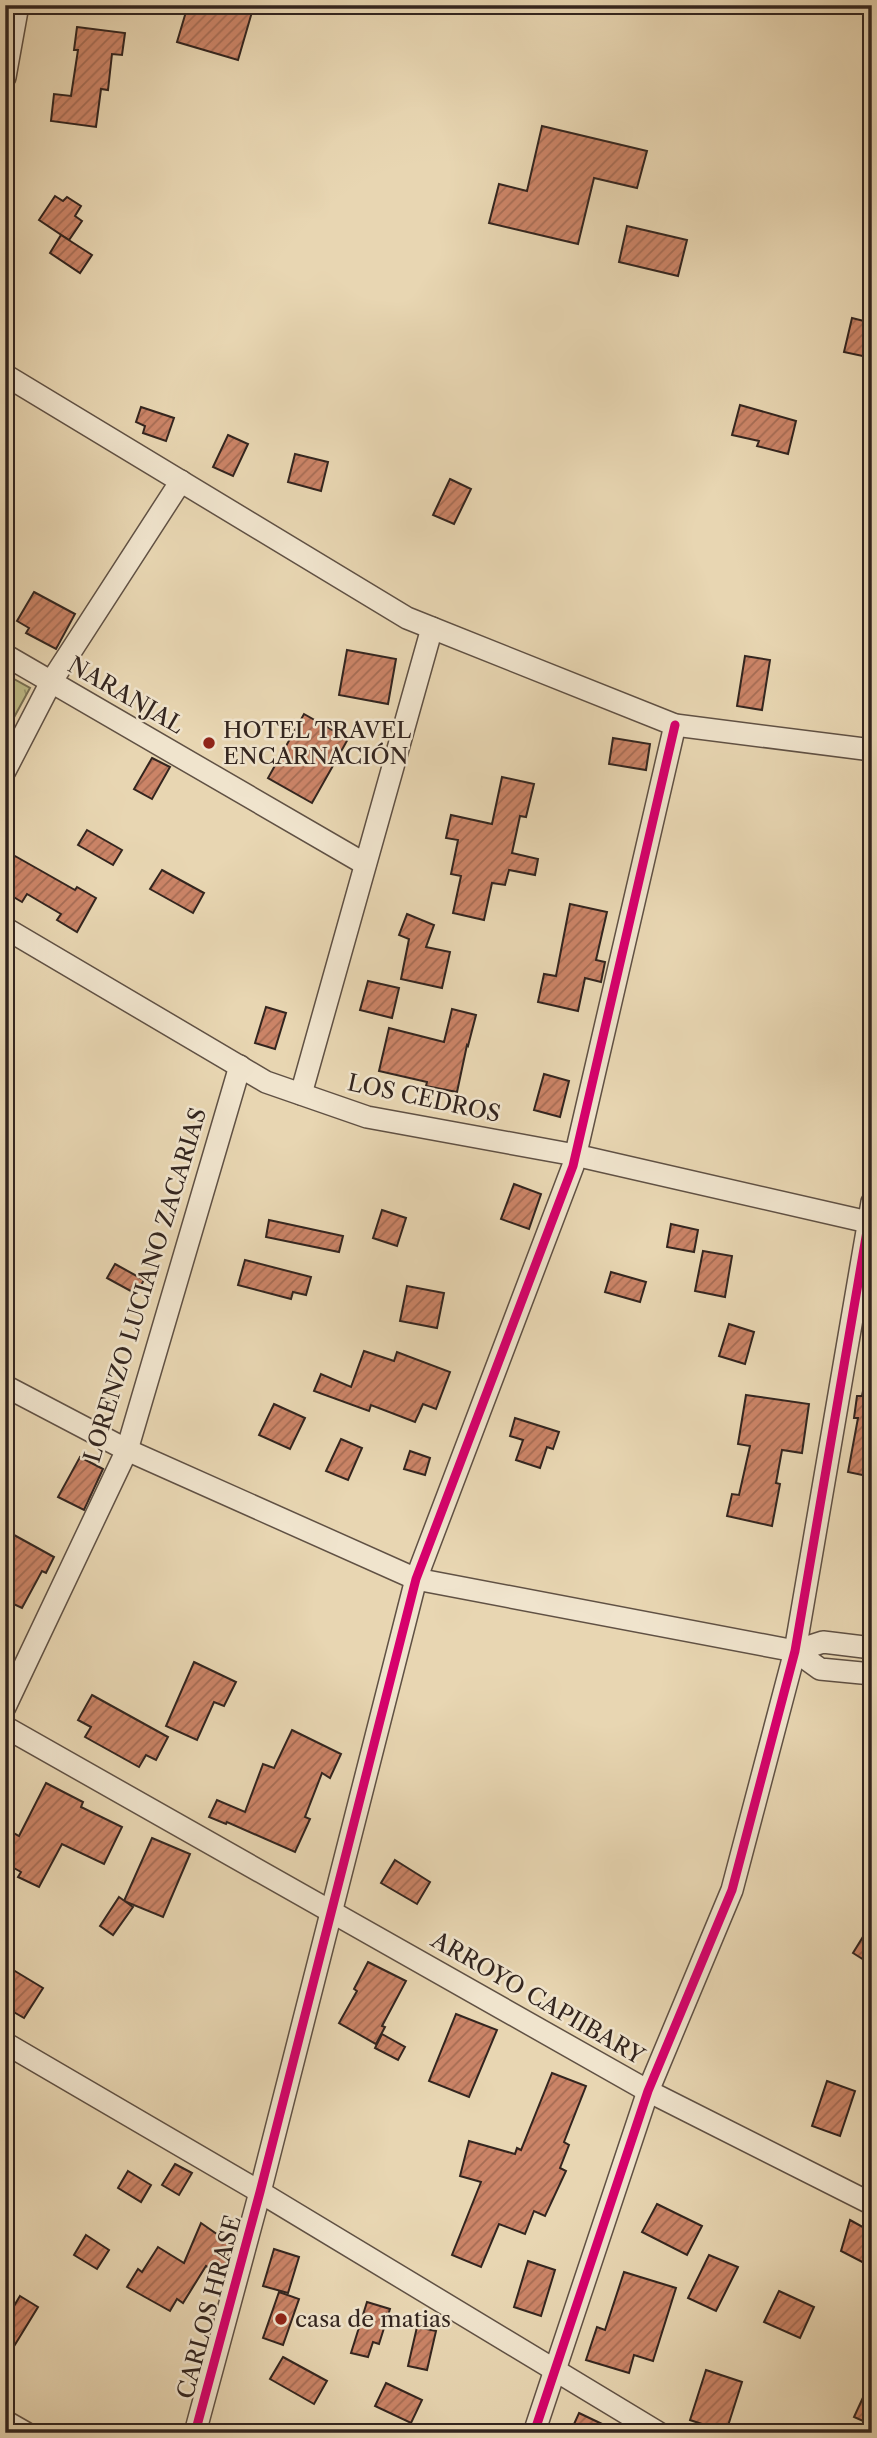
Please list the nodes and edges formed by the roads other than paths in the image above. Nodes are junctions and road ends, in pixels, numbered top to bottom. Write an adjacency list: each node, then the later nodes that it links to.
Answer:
1 (18, 5): 2 (street)
2 (5, 77)
3 (5, 375): 4 (street)
4 (181, 481): 5 (street); 7 (street)
5 (432, 628): 8 (street); 11 (street)
6 (5, 654): 7 (street, NARANJAL)
7 (51, 682): 10 (street); 11 (street, NARANJAL)
8 (675, 725): 9 (street); 15 (street, CARLOS HRASE)
9 (872, 750)
10 (5, 771)
11 (365, 864): 14 (street)
12 (5, 928): 13 (street, LOS CEDROS)
13 (240, 1066): 14 (street, LOS CEDROS); 18 (street, LORENZO LUCIANO ZACARIAS)
14 (301, 1094): 15 (street, LOS CEDROS)
15 (575, 1155): 16 (street, LOS CEDROS); 19 (street, CARLOS HRASE)
16 (870, 1212): 21 (street)
17 (5, 1386): 18 (street)
18 (127, 1450): 19 (street); 23 (street, LORENZO LUCIANO ZACARIAS)
19 (416, 1579): 21 (street); 25 (street, CARLOS HRASE)
20 (872, 1648): 21 (street)
21 (795, 1651): 22 (street); 27 (street)
22 (872, 1674)
23 (5, 1707)
24 (5, 1727): 25 (street, ARROYO CAPIIBARY)
25 (330, 1910): 27 (street, ARROYO CAPIIBARY); 28 (street, CARLOS HRASE)
26 (5, 2043): 28 (street)
27 (648, 2091): 29 (street, ARROYO CAPIIBARY); 30 (street)
28 (260, 2192): 30 (street); 33 (street, CARLOS HRASE)
29 (872, 2204)
30 (555, 2369): 34 (street); 35 (street)
31 (5, 2421): 32 (street)
32 (26, 2433)
33 (195, 2433)
34 (534, 2433)
35 (659, 2433)

